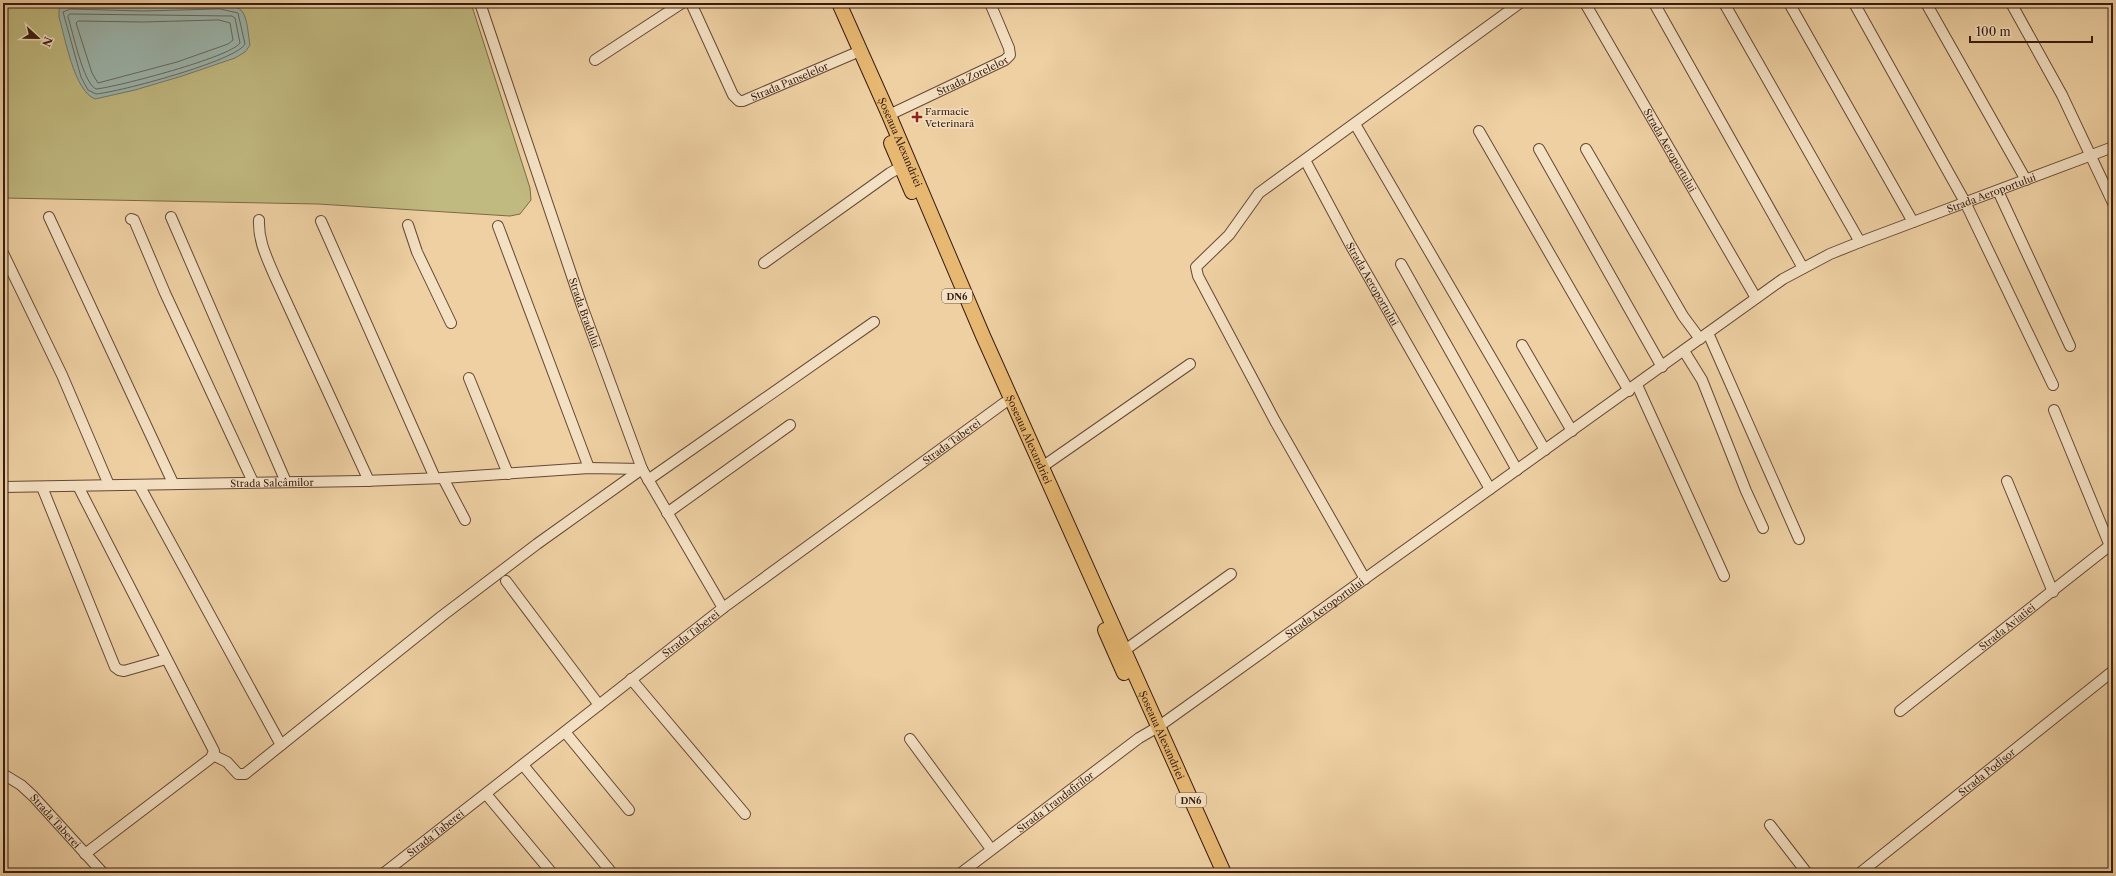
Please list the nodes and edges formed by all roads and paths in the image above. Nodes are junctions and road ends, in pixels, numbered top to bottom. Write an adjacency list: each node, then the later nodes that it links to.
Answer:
1 (480, 3): 62 (street, Strada Bradului)
2 (682, 3): 16 (street)
3 (691, 3): 15 (street, Strada Panselelor)
4 (831, 3): 15 (highway, Șoseaua Alexandriei / DN6)
5 (839, 3): 17 (highway, Șoseaua Alexandriei / DN6)
6 (990, 3): 17 (street, Strada Zorelelor)
7 (1520, 3): 18 (street)
8 (1585, 3): 43 (street, Strada Aeroportului)
9 (1654, 3): 42 (street)
10 (1724, 3): 38 (street)
11 (1789, 3): 35 (street)
12 (1854, 3): 28 (street)
13 (1926, 3): 26 (street)
14 (2011, 3): 23 (street)
15 (853, 54): 25 (highway, Șoseaua Alexandriei / DN6)
16 (595, 60)
17 (889, 115): 60 (highway, Șoseaua Alexandriei / DN6)
18 (1355, 124): 24 (street); 59 (street)
19 (1479, 131): 54 (street)
20 (2113, 147): 23 (street, Strada Aeroportului)
21 (1539, 149): 51 (street)
22 (1586, 149): 46 (street)
23 (2091, 155): 26 (street, Strada Aeroportului); 29 (street)
24 (1305, 160): 77 (street, Strada Aeroportului); 85 (street)
25 (901, 167): 40 (street); 55 (highway, Șoseaua Alexandriei / DN6)
26 (2026, 180): 27 (street, Strada Aeroportului)
27 (1998, 191): 28 (street, Strada Aeroportului); 48 (street)
28 (1965, 202): 35 (street, Strada Aeroportului); 53 (street)
29 (2113, 203)
30 (49, 217): 71 (street)
31 (171, 217): 70 (street)
32 (131, 219): 69 (street)
33 (259, 220): 67 (street)
34 (321, 221): 65 (street)
35 (1913, 222): 38 (street, Strada Aeroportului)
36 (408, 225): 45 (street)
37 (498, 226): 61 (street)
38 (1860, 242): 42 (street, Strada Aeroportului)
39 (3, 253): 73 (street)
40 (764, 263)
41 (1401, 264): 63 (street)
42 (1803, 268): 43 (street, Strada Aeroportului)
43 (1756, 298): 46 (street, Strada Aeroportului)
44 (874, 322): 66 (street)
45 (451, 323)
46 (1704, 336): 49 (street, Strada Aeroportului); 81 (street)
47 (1522, 345): 58 (street)
48 (2070, 346)
49 (1684, 351): 51 (street, Strada Aeroportului); 80 (street)
50 (1190, 364): 60 (street)
51 (1662, 367): 54 (street, Strada Aeroportului)
52 (469, 378): 64 (street)
53 (2053, 385)
54 (1633, 388): 58 (street, Strada Aeroportului); 84 (street)
55 (1004, 403): 88 (street, Strada Taberei); 95 (highway, Șoseaua Alexandriei / DN6)
56 (2054, 410): 82 (street)
57 (790, 424): 78 (street)
58 (1572, 431): 59 (street, Strada Aeroportului)
59 (1545, 450): 63 (street, Strada Aeroportului)
60 (1042, 467): 89 (highway, Șoseaua Alexandriei / DN6)
61 (589, 468): 62 (street, Strada Salcâmilor); 64 (street, Strada Salcâmilor)
62 (642, 469): 66 (street, Strada Bradului); 98 (street)
63 (1517, 470): 77 (street, Strada Aeroportului)
64 (508, 474): 65 (street, Strada Salcâmilor)
65 (439, 478): 67 (street, Strada Salcâmilor); 79 (street)
66 (648, 480): 78 (street, Strada Bradului)
67 (369, 481): 70 (street, Strada Salcâmilor)
68 (2007, 481): 87 (street)
69 (253, 482): 70 (street, Strada Salcâmilor); 71 (street, Strada Salcâmilor)
70 (286, 482)
71 (173, 483): 72 (street, Strada Salcâmilor)
72 (139, 484): 73 (street, Strada Salcâmilor); 98 (street)
73 (109, 485): 74 (street, Strada Salcâmilor)
74 (78, 486): 76 (street, Strada Salcâmilor); 90 (street)
75 (3, 487): 76 (street, Strada Salcâmilor)
76 (42, 487): 90 (street)
77 (1490, 489): 85 (street, Strada Aeroportului)
78 (667, 513): 88 (street, Strada Bradului)
79 (465, 520)
80 (1763, 528)
81 (1799, 539)
82 (2112, 545): 87 (street, Strada Aviatiei)
83 (1232, 574): 89 (street)
84 (1724, 576)
85 (1366, 579): 95 (street, Strada Aeroportului)
86 (506, 581): 93 (street)
87 (2053, 592): 94 (street, Strada Aviatiei)
88 (722, 608): 92 (street, Strada Taberei)
89 (1125, 650): 95 (highway, Șoseaua Alexandriei / DN6)
90 (166, 659): 99 (street)
91 (2113, 672): 117 (street, Strada Podișor)
92 (629, 681): 93 (street, Strada Taberei); 103 (street); 105 (street)
93 (599, 705): 96 (street, Strada Taberei)
94 (1900, 711)
95 (1154, 729): 107 (street, Strada Trandafirilor); 114 (highway, Șoseaua Alexandriei / DN6); 115 (highway, Șoseaua Alexandriei / DN6)
96 (565, 732): 100 (street, Strada Taberei); 104 (street)
97 (910, 739): 107 (street)
98 (281, 745): 99 (street)
99 (213, 755): 108 (street)
100 (523, 765): 102 (street, Strada Taberei); 112 (street)
101 (3, 774): 108 (street, Strada Taberei)
102 (486, 794): 110 (street, Strada Taberei); 111 (street)
103 (731, 807)
104 (629, 810)
105 (745, 814)
106 (1770, 825): 116 (street)
107 (991, 850): 113 (street, Strada Trandafirilor)
108 (85, 854): 109 (street, Strada Taberei)
109 (103, 873)
110 (384, 873)
111 (552, 873)
112 (612, 873)
113 (961, 873)
114 (1214, 873)
115 (1224, 873)
116 (1807, 873)
117 (1860, 873)

